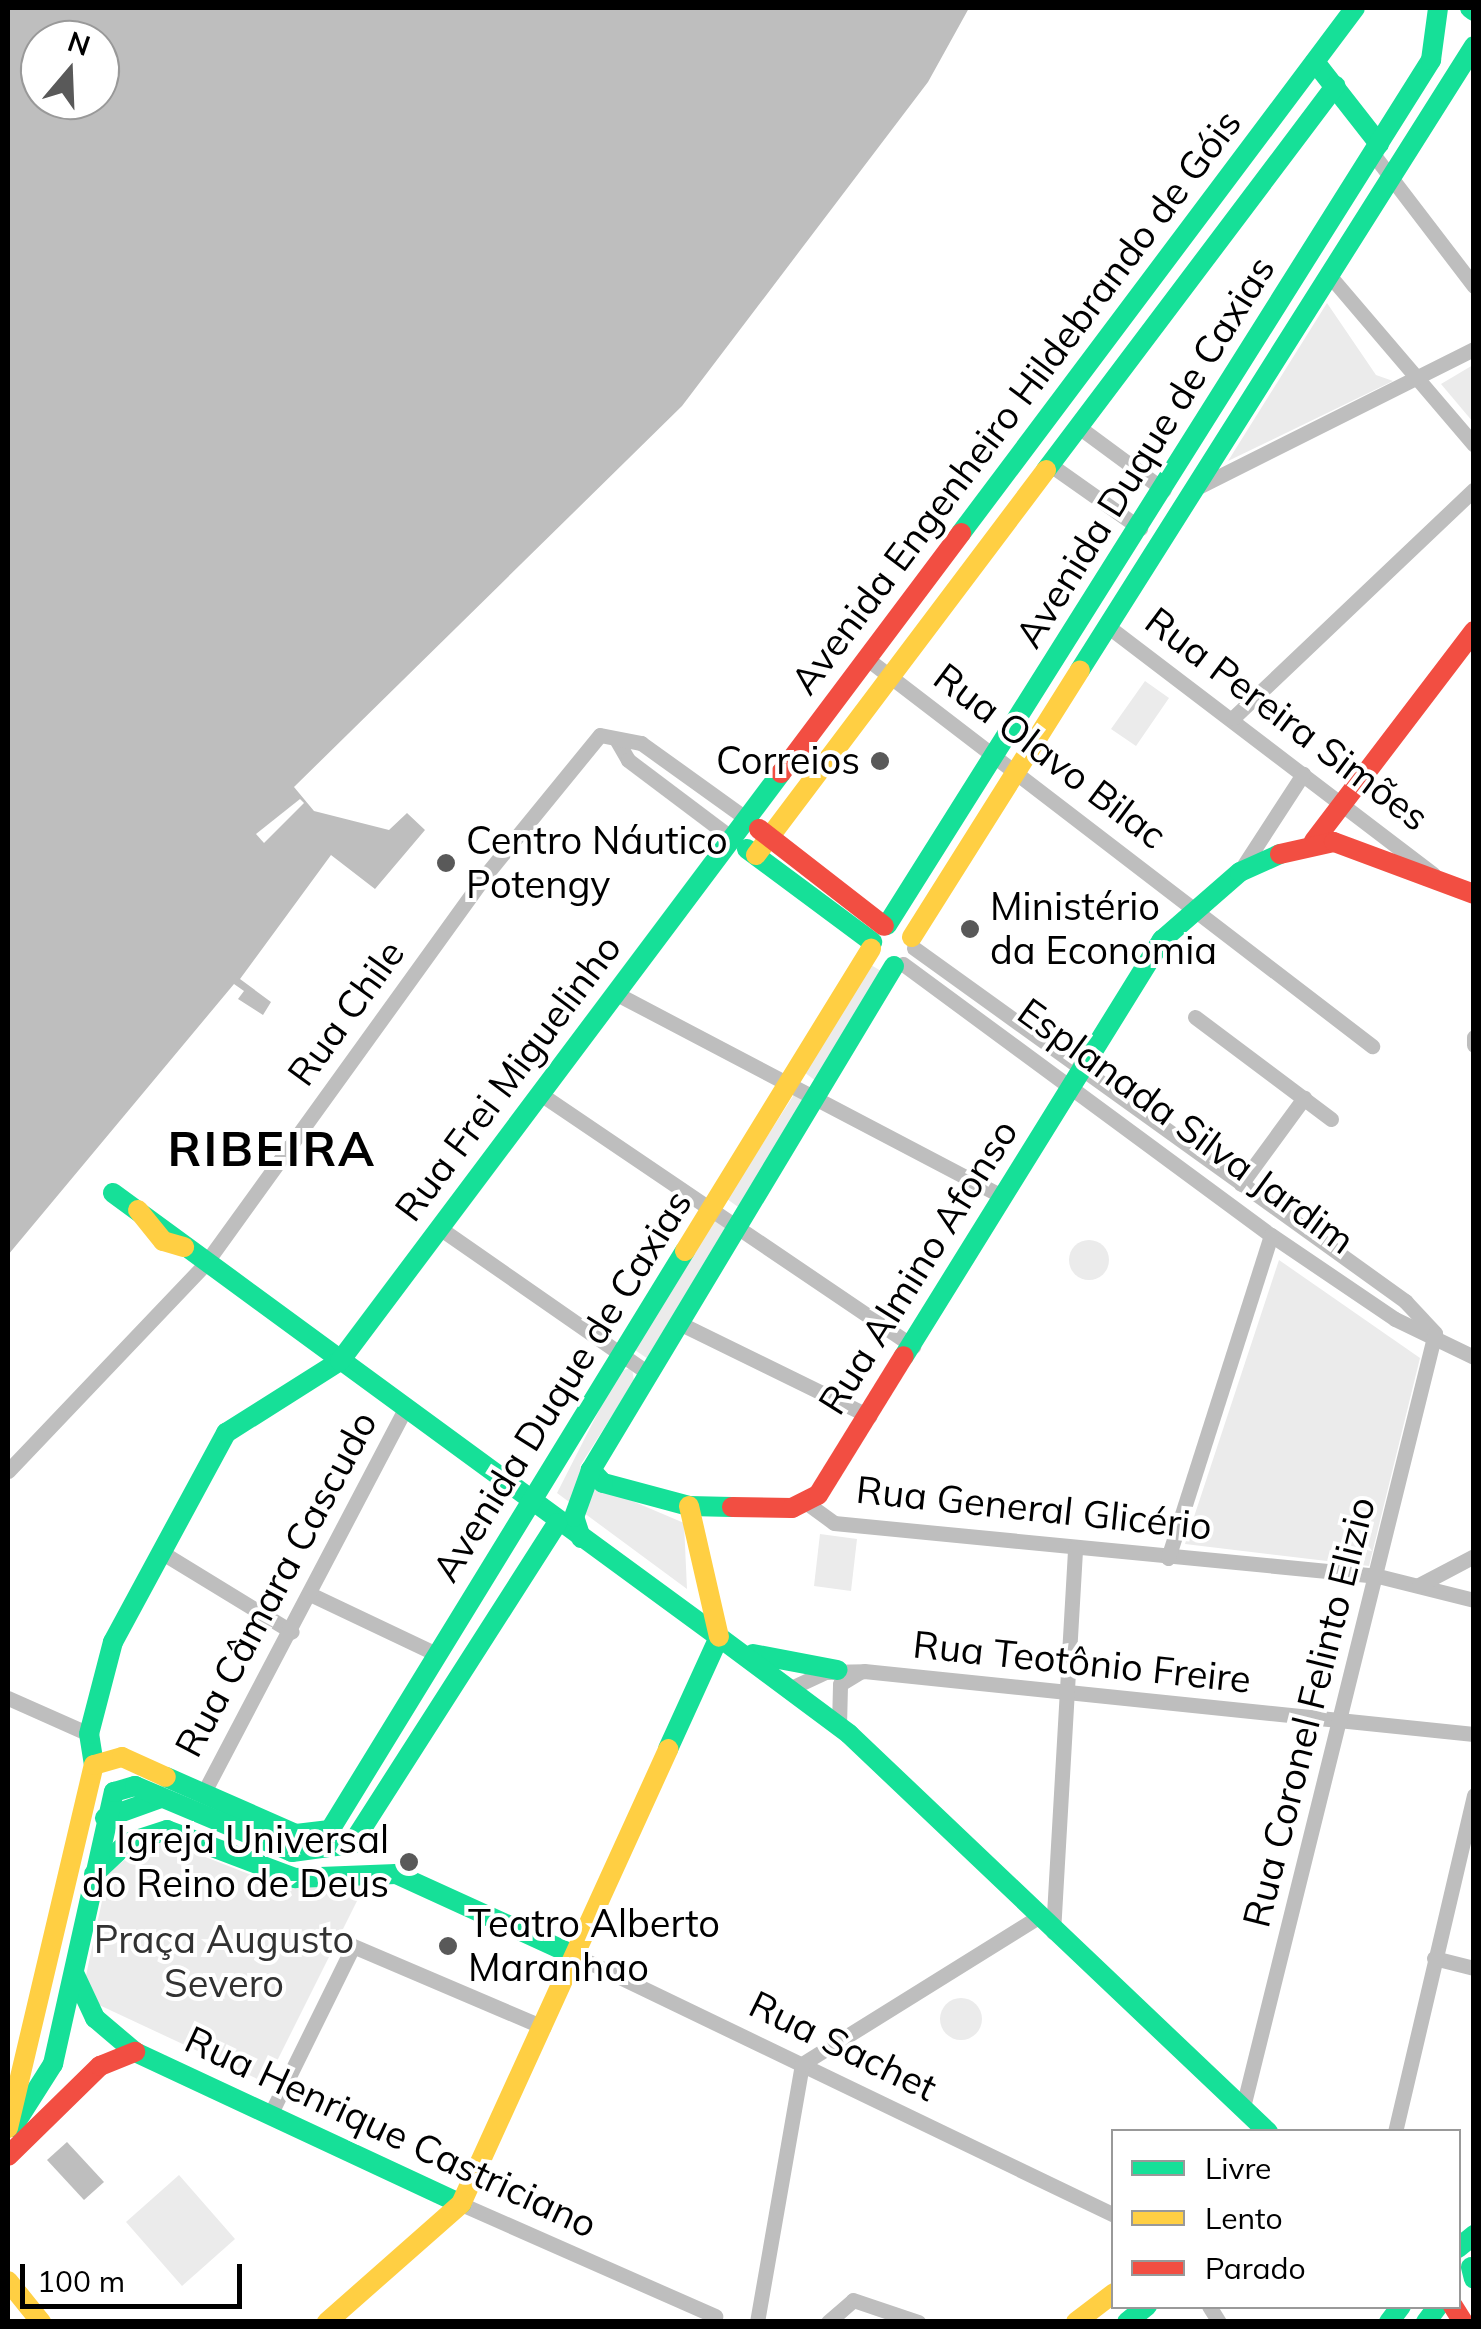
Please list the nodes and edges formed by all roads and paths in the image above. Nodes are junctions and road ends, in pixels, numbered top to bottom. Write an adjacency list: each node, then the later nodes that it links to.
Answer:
1 (1354, 8): 4 (main road, Avenida Engenheiro Hildebrando de Góis)
2 (1438, 8): 6 (main road, Avenida Duque de Caxias)
3 (1474, 46): 7 (main road, Avenida Duque de Caxias)
4 (1315, 62): 5 (main road); 8 (main road, Avenida Engenheiro Hildebrando de Góis)
5 (1335, 86): 6 (main road); 10 (main road, Avenida Engenheiro Hildebrando de Góis)
6 (1376, 149): 7 (street); 20 (main road, Avenida Duque de Caxias)
7 (1392, 174): 9 (main road, Avenida Duque de Caxias); 11 (street)
8 (1167, 259): 10 (main road); 14 (main road, Avenida Engenheiro Hildebrando de Góis)
9 (1328, 275): 13 (street); 18 (main road, Avenida Duque de Caxias)
10 (1192, 278): 15 (main road, Avenida Engenheiro Hildebrando de Góis)
11 (1474, 286)
12 (1474, 350): 13 (street)
13 (1418, 377): 16 (street); 18 (street)
14 (1045, 419): 15 (main road); 21 (main road, Avenida Engenheiro Hildebrando de Góis)
15 (1076, 433): 17 (main road, Avenida Engenheiro Hildebrando de Góis); 20 (street)
16 (1474, 446)
17 (1052, 466): 22 (main road, Avenida Engenheiro Hildebrando de Góis); 23 (street)
18 (1198, 487): 24 (main road, Avenida Duque de Caxias)
19 (1474, 488): 30 (street)
20 (1164, 490): 23 (main road, Avenida Duque de Caxias)
21 (991, 493): 22 (main road); 25 (main road, Avenida Engenheiro Hildebrando de Góis)
22 (1017, 514): 27 (main road, Avenida Engenheiro Hildebrando de Góis)
23 (1140, 528): 32 (main road, Avenida Duque de Caxias)
24 (1110, 628): 30 (street, Rua Pereira Simões); 33 (main road, Avenida Duque de Caxias)
25 (886, 631): 27 (main road); 28 (main road, Avenida Engenheiro Hildebrando de Góis)
26 (1474, 631): 35 (main road)
27 (912, 654): 29 (main road, Avenida Engenheiro Hildebrando de Góis)
28 (866, 658): 29 (street, Rua Olavo Bilac); 36 (main road, Avenida Engenheiro Hildebrando de Góis)
29 (893, 679): 32 (street, Rua Olavo Bilac); 38 (main road, Avenida Engenheiro Hildebrando de Góis)
30 (1234, 718): 34 (street, Rua Pereira Simões)
31 (616, 739): 36 (street); 39 (street); 68 (street, Rua Chile)
32 (995, 755): 33 (street, Rua Olavo Bilac); 37 (main road, Avenida Duque de Caxias)
33 (1018, 772): 41 (main road, Avenida Duque de Caxias); 46 (street, Rua Olavo Bilac)
34 (1303, 774): 35 (street, Rua Pereira Simões); 43 (street)
35 (1343, 806): 40 (main road); 44 (street, Rua Pereira Simões)
36 (748, 820): 38 (main road); 39 (main road, Avenida Engenheiro Hildebrando de Góis)
37 (946, 832): 41 (main road); 47 (main road, Avenida Duque de Caxias)
38 (770, 836): 42 (main road, Avenida Engenheiro Hildebrando de Góis); 47 (main road)
39 (733, 839): 42 (main road); 49 (main road, Rua Frei Miguelinho)
40 (1314, 842): 43 (main road, Rua Almino Afonso); 44 (main road)
41 (970, 848): 48 (main road, Avenida Duque de Caxias)
42 (756, 855): 47 (main road)
43 (1240, 872): 46 (main road, Rua Almino Afonso)
44 (1436, 877): 45 (main road, Rua Pereira Simões)
45 (1474, 894)
46 (1196, 905): 51 (street, Rua Olavo Bilac); 52 (main road, Rua Almino Afonso)
47 (878, 935): 48 (main road); 48 (main road); 53 (main road, Avenida Duque de Caxias)
48 (906, 954): 52 (street, Esplanada Silva Jardim); 54 (street, Esplanada Silva Jardim); 56 (main road, Avenida Duque de Caxias)
49 (615, 994): 53 (street); 55 (main road, Rua Frei Miguelinho)
50 (1195, 1017): 57 (street)
51 (1372, 1046)
52 (1084, 1064): 54 (main road, Rua Almino Afonso); 59 (street, Esplanada Silva Jardim)
53 (792, 1082): 56 (street); 64 (main road, Avenida Duque de Caxias)
54 (1070, 1086): 60 (street, Esplanada Silva Jardim); 63 (main road, Rua Almino Afonso)
55 (539, 1093): 64 (street); 66 (main road, Rua Frei Miguelinho)
56 (820, 1098): 63 (street); 65 (main road, Avenida Duque de Caxias)
57 (1304, 1098): 58 (street); 61 (street)
58 (1331, 1119)
59 (1211, 1160): 60 (street); 61 (street, Esplanada Silva Jardim)
60 (1192, 1179): 67 (street, Esplanada Silva Jardim)
61 (1241, 1184): 70 (street, Esplanada Silva Jardim)
62 (113, 1193): 68 (main road)
63 (1004, 1197): 71 (main road, Rua Almino Afonso)
64 (714, 1208): 65 (street); 73 (main road, Avenida Duque de Caxias)
65 (740, 1225): 69 (main road, Avenida Duque de Caxias); 71 (street)
66 (438, 1227): 73 (street); 74 (main road, Rua Frei Miguelinho)
67 (1270, 1234): 70 (street, Esplanada Silva Jardim); 89 (street)
68 (206, 1264): 74 (main road); 78 (street, Rua Chile)
69 (679, 1323): 75 (main road, Avenida Duque de Caxias); 77 (street)
70 (1435, 1333): 72 (street, Esplanada Silva Jardim); 90 (street, Rua Coronel Felinto Elizio)
71 (912, 1346): 77 (main road, Rua Almino Afonso)
72 (1474, 1357)
73 (624, 1358): 75 (street); 80 (main road, Avenida Duque de Caxias)
74 (340, 1361): 76 (main road); 87 (main road)
75 (648, 1373): 79 (main road, Avenida Duque de Caxias)
76 (406, 1407): 80 (main road); 92 (street, Rua Câmara Cascudo)
77 (868, 1416): 81 (main road, Rua Almino Afonso)
78 (8, 1470)
79 (594, 1474): 82 (main road, Rua General Glicério); 83 (main road, Avenida Duque de Caxias)
80 (538, 1495): 83 (main road); 84 (main road); 97 (main road, Avenida Duque de Caxias)
81 (808, 1504): 82 (main road, Rua General Glicério); 86 (street, Rua General Glicério)
82 (689, 1506): 95 (main road)
83 (576, 1507): 85 (main road, Avenida Duque de Caxias)
84 (557, 1522): 85 (main road); 110 (main road, Avenida Duque de Caxias)
85 (581, 1538): 95 (main road)
86 (1074, 1548): 89 (street, Rua General Glicério); 101 (street)
87 (161, 1552): 94 (street); 105 (main road)
88 (1474, 1556): 91 (street)
89 (1168, 1558): 90 (street, Rua General Glicério)
90 (1378, 1576): 91 (street, Rua General Glicério); 103 (street, Rua Coronel Felinto Elizio)
91 (1419, 1585): 93 (street, Rua General Glicério)
92 (312, 1595): 94 (street, Rua Câmara Cascudo); 97 (street)
93 (1474, 1600)
94 (292, 1632): 108 (street, Rua Câmara Cascudo)
95 (720, 1637): 96 (main road); 112 (main road)
96 (740, 1651): 98 (main road); 100 (main road)
97 (436, 1654): 108 (main road, Avenida Duque de Caxias)
98 (838, 1670): 99 (street, Rua Teotônio Freire); 100 (street, Rua Teotônio Freire)
99 (864, 1670): 101 (street, Rua Teotônio Freire); 104 (street, Rua Teotônio Freire)
100 (791, 1688): 104 (main road)
101 (1068, 1694): 103 (street, Rua Teotônio Freire); 111 (street)
102 (8, 1698): 105 (street)
103 (1342, 1723): 106 (street, Rua Teotônio Freire); 119 (street, Rua Coronel Felinto Elizio)
104 (839, 1726): 111 (main road)
105 (89, 1734): 107 (main road)
106 (1474, 1734)
107 (94, 1765): 108 (main road); 123 (main road)
108 (204, 1792)
109 (1474, 1795): 113 (street)
110 (93, 1875): 112 (main road, Rua Sachet); 115 (main road)
111 (1046, 1925): 118 (street); 119 (main road)
112 (574, 1955): 116 (main road); 118 (street, Rua Sachet)
113 (1434, 1958): 114 (street); 122 (street)
114 (1474, 1968)
115 (73, 1971): 117 (main road, Rua Henrique Castriciano); 123 (main road)
116 (543, 2027): 120 (street); 125 (main road)
117 (135, 2052): 120 (main road, Rua Henrique Castriciano); 124 (main road)
118 (802, 2064): 126 (street, Rua Sachet); 134 (street)
119 (1243, 2107): 121 (main road)
120 (270, 2116): 125 (main road, Rua Henrique Castriciano)
121 (1265, 2129)
122 (1396, 2129)
123 (8, 2130)
124 (8, 2156)
125 (461, 2204): 131 (street, Rua Henrique Castriciano); 133 (main road)
126 (1111, 2214)
127 (1474, 2234): 128 (main road)
128 (1466, 2265)
129 (8, 2280): 132 (main road)
130 (1111, 2295): 137 (main road)
131 (715, 2316)
132 (41, 2322)
133 (327, 2322)
134 (757, 2322)
135 (828, 2322): 136 (street)
136 (918, 2322)
137 (1076, 2322)

